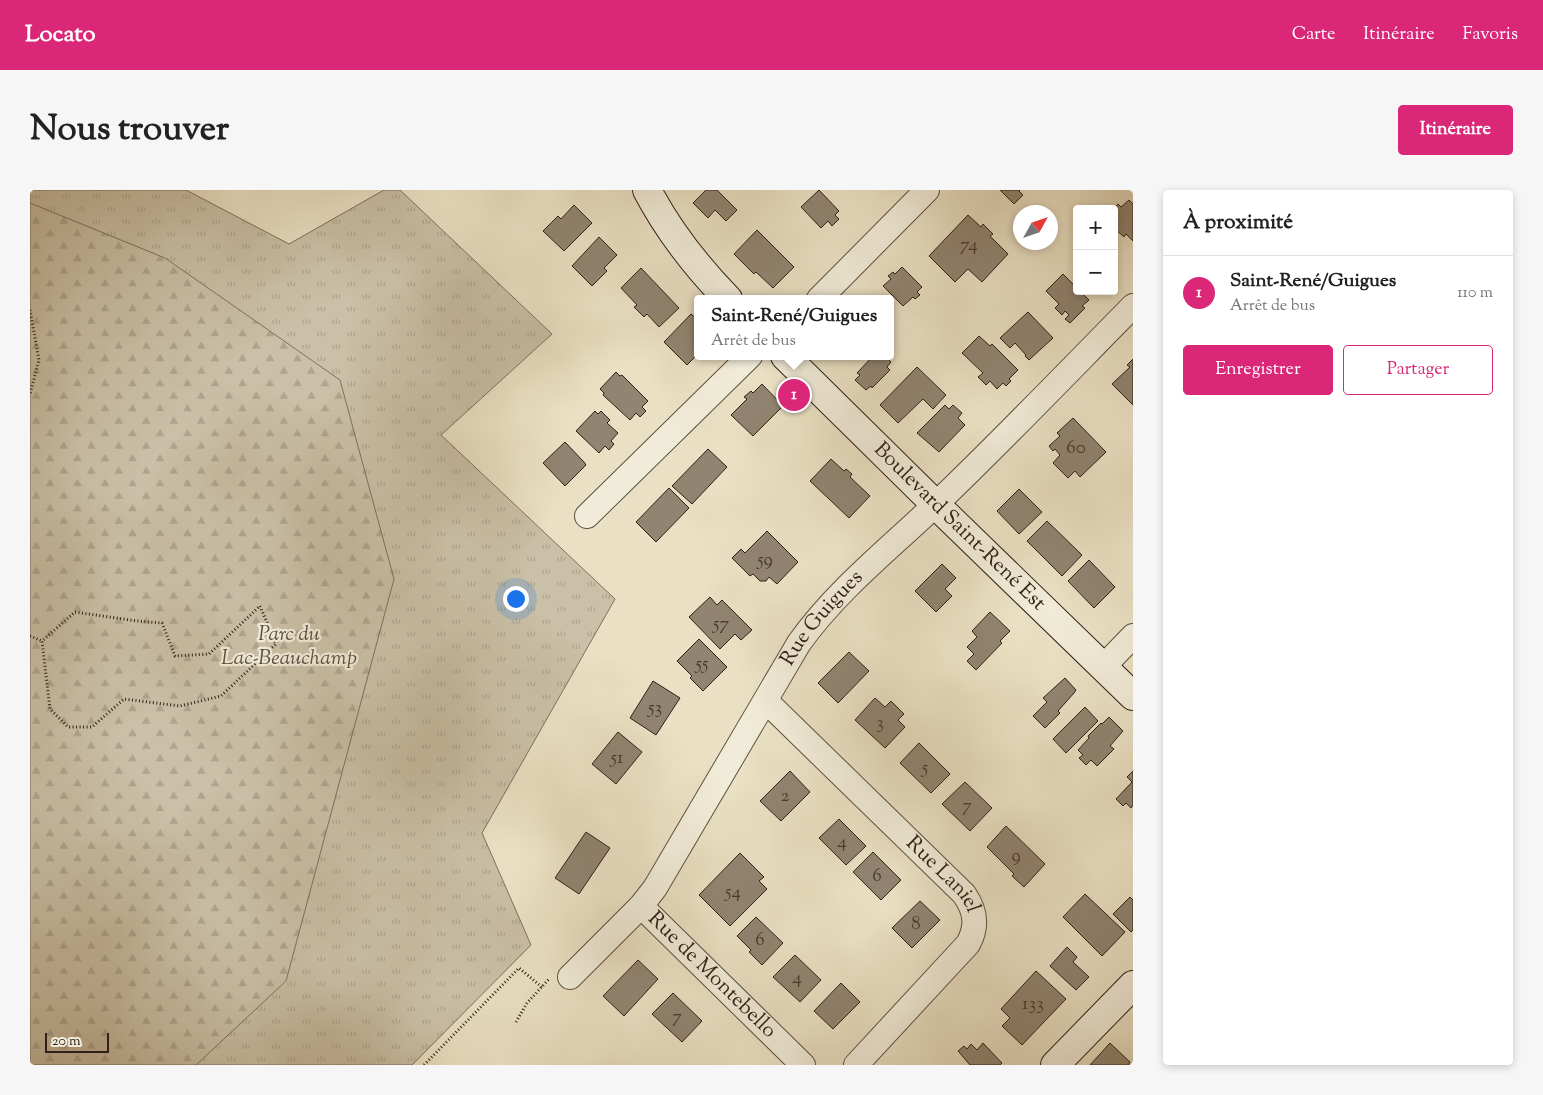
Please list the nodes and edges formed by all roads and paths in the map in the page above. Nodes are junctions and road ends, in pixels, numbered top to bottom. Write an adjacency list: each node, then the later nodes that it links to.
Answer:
1 (647, 190): 3 (street)
2 (927, 190): 4 (street)
3 (724, 295)
4 (823, 295)
5 (1133, 306): 10 (street, Rue Guigues)
6 (30, 310): 9 (path)
7 (746, 360): 11 (street)
8 (789, 360): 10 (street, Boulevard Saint-René Est)
9 (30, 394)
10 (935, 504): 15 (street, Boulevard Saint-René Est); 17 (street, Rue Guigues)
11 (587, 516)
12 (30, 636): 14 (path)
13 (1133, 636): 15 (street)
14 (42, 641): 14 (path)
15 (1102, 667): 16 (street, Boulevard Saint-René Est)
16 (1133, 696)
17 (766, 701): 18 (street, Rue Guigues); 24 (street, Rue Laniel)
18 (641, 906): 19 (street, Rue Guigues); 23 (street, Rue de Montebello)
19 (570, 977)
20 (1133, 985): 25 (street)
21 (542, 987): 22 (path)
22 (424, 1065)
23 (803, 1065)
24 (856, 1065)
25 (1055, 1065)

